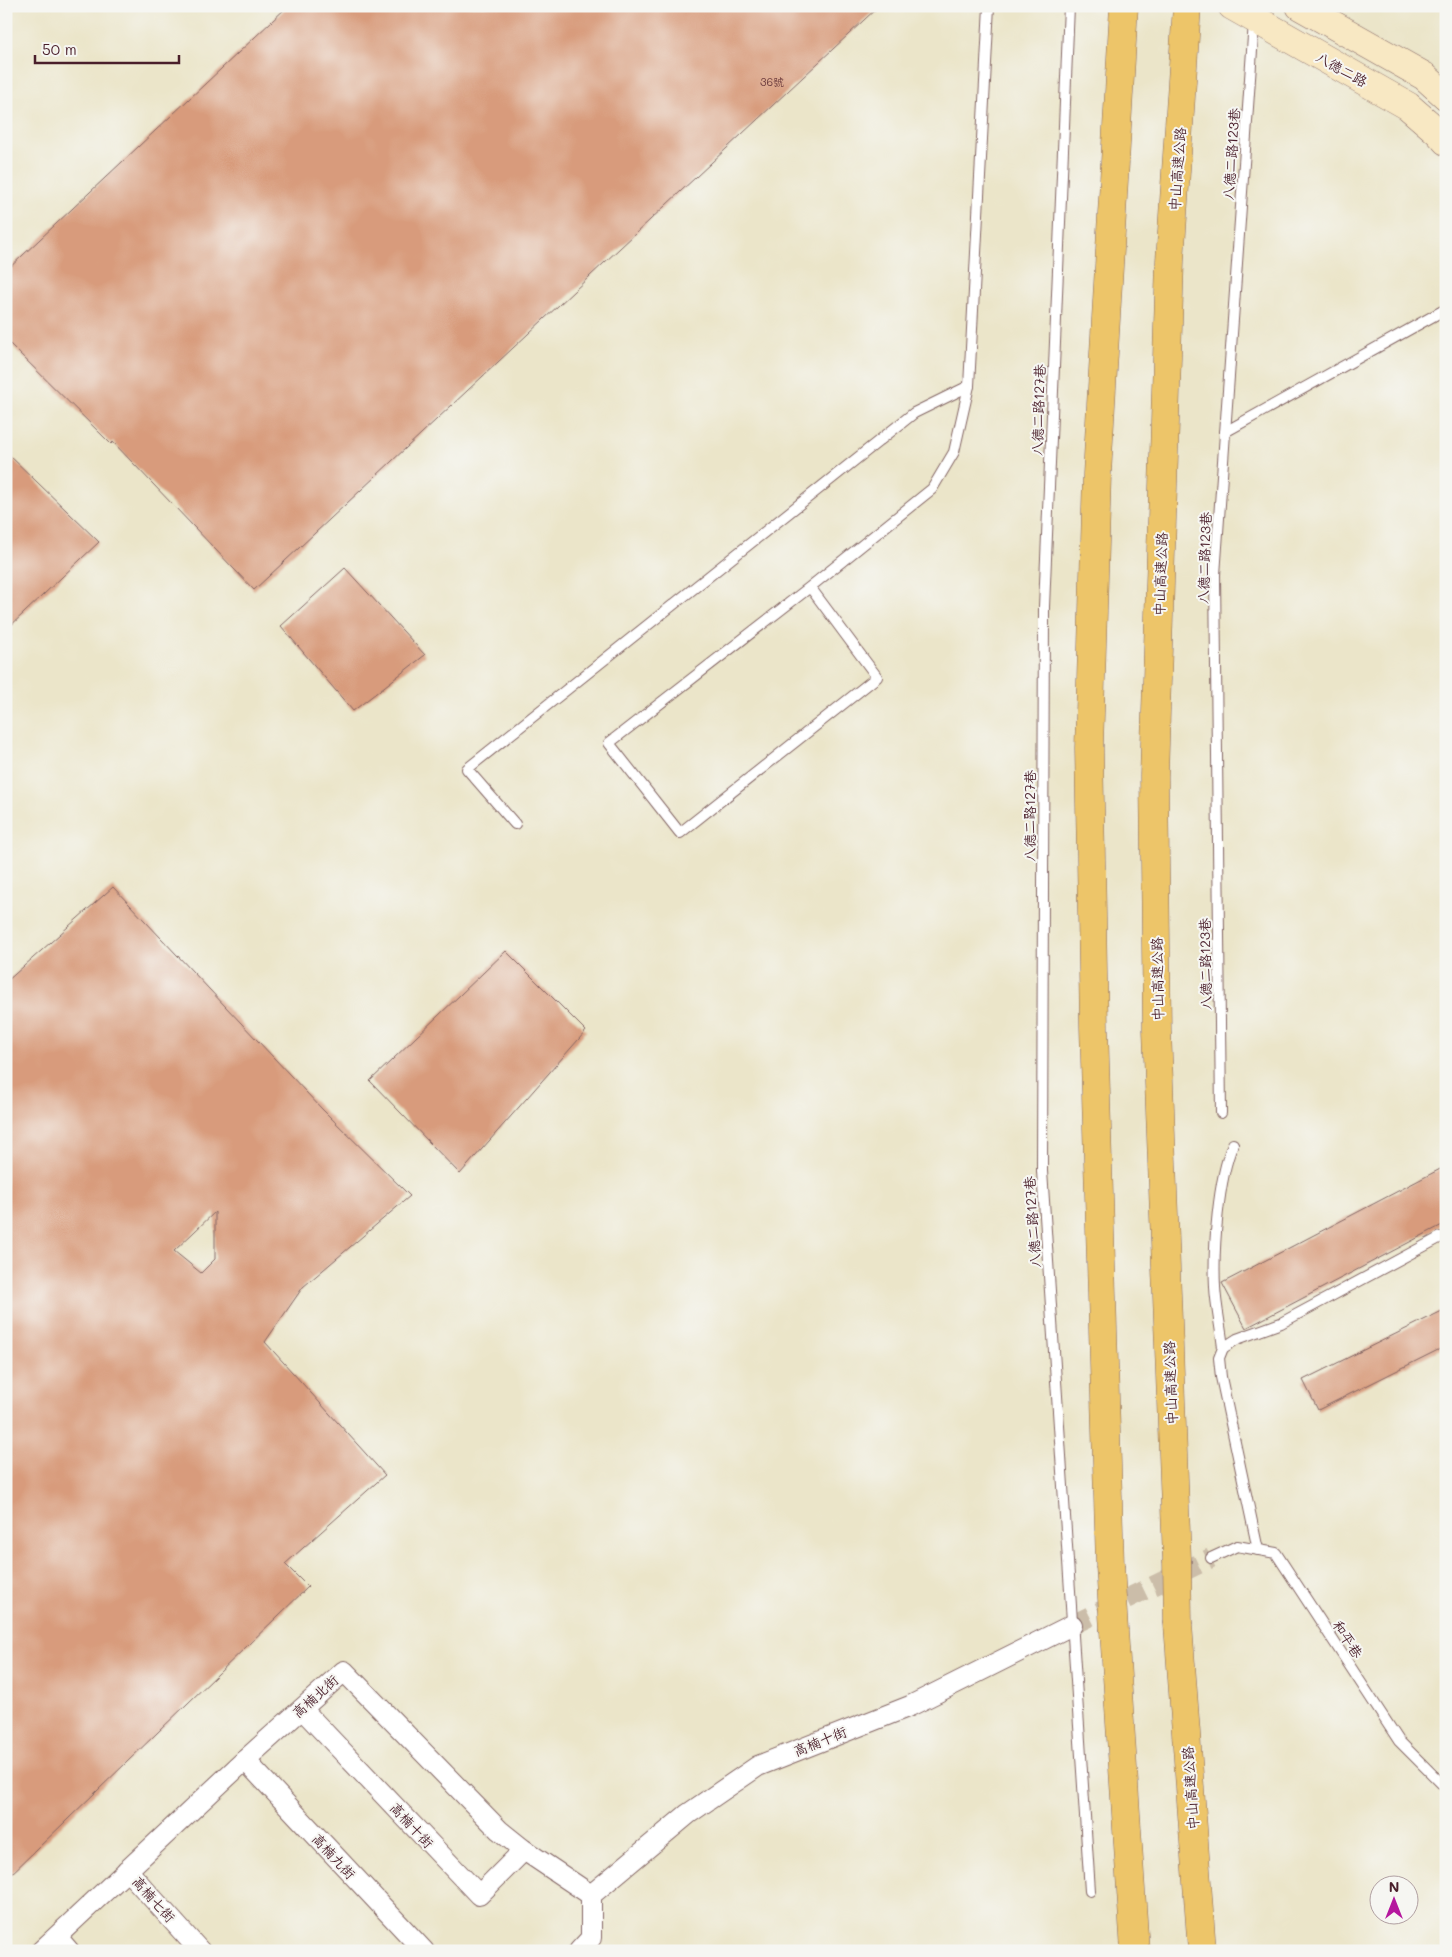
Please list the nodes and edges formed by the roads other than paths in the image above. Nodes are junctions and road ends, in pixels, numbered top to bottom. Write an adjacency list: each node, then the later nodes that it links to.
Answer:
1 (989, 6): 10 (lane)
2 (1069, 6): 20 (lane, 八德二路127巷)
3 (1124, 6): 33 (highway, bridge)
4 (1187, 6): 34 (highway, 中山高速公路, bridge)
5 (1300, 6): 7 (street)
6 (1247, 10): 8 (street, 八德二路); 11 (lane, 八德二路123巷)
7 (1446, 96)
8 (1446, 141)
9 (1446, 308): 11 (lane)
10 (969, 386): 12 (lane); 13 (lane)
11 (1225, 432): 14 (lane, 八德二路123巷)
12 (810, 587): 12 (lane)
13 (516, 824)
14 (1221, 1113)
15 (1233, 1144): 17 (lane)
16 (1441, 1238): 17 (lane)
17 (1223, 1348): 18 (lane)
18 (1258, 1550): 19 (lane, 和平巷); 23 (lane, 和平巷)
19 (1211, 1558)
20 (1072, 1625): 26 (lane, 八德二路127巷); 27 (street, 高楠十街)
21 (302, 1708): 22 (street, 高楠北街); 24 (street, 高楠北街); 24 (street, 高楠十街)
22 (245, 1760): 25 (street, 高楠北街); 31 (street, 高楠九街)
23 (1446, 1788)
24 (524, 1850): 27 (street, 高楠北街)
25 (128, 1870): 28 (street, 高楠北街); 30 (street, 高楠七街)
26 (1090, 1891)
27 (591, 1895): 32 (street)
28 (63, 1944): 29 (street, 高楠北街)
29 (41, 1951)
30 (200, 1951)
31 (424, 1951)
32 (579, 1951)
33 (1135, 1951)
34 (1202, 1951)

